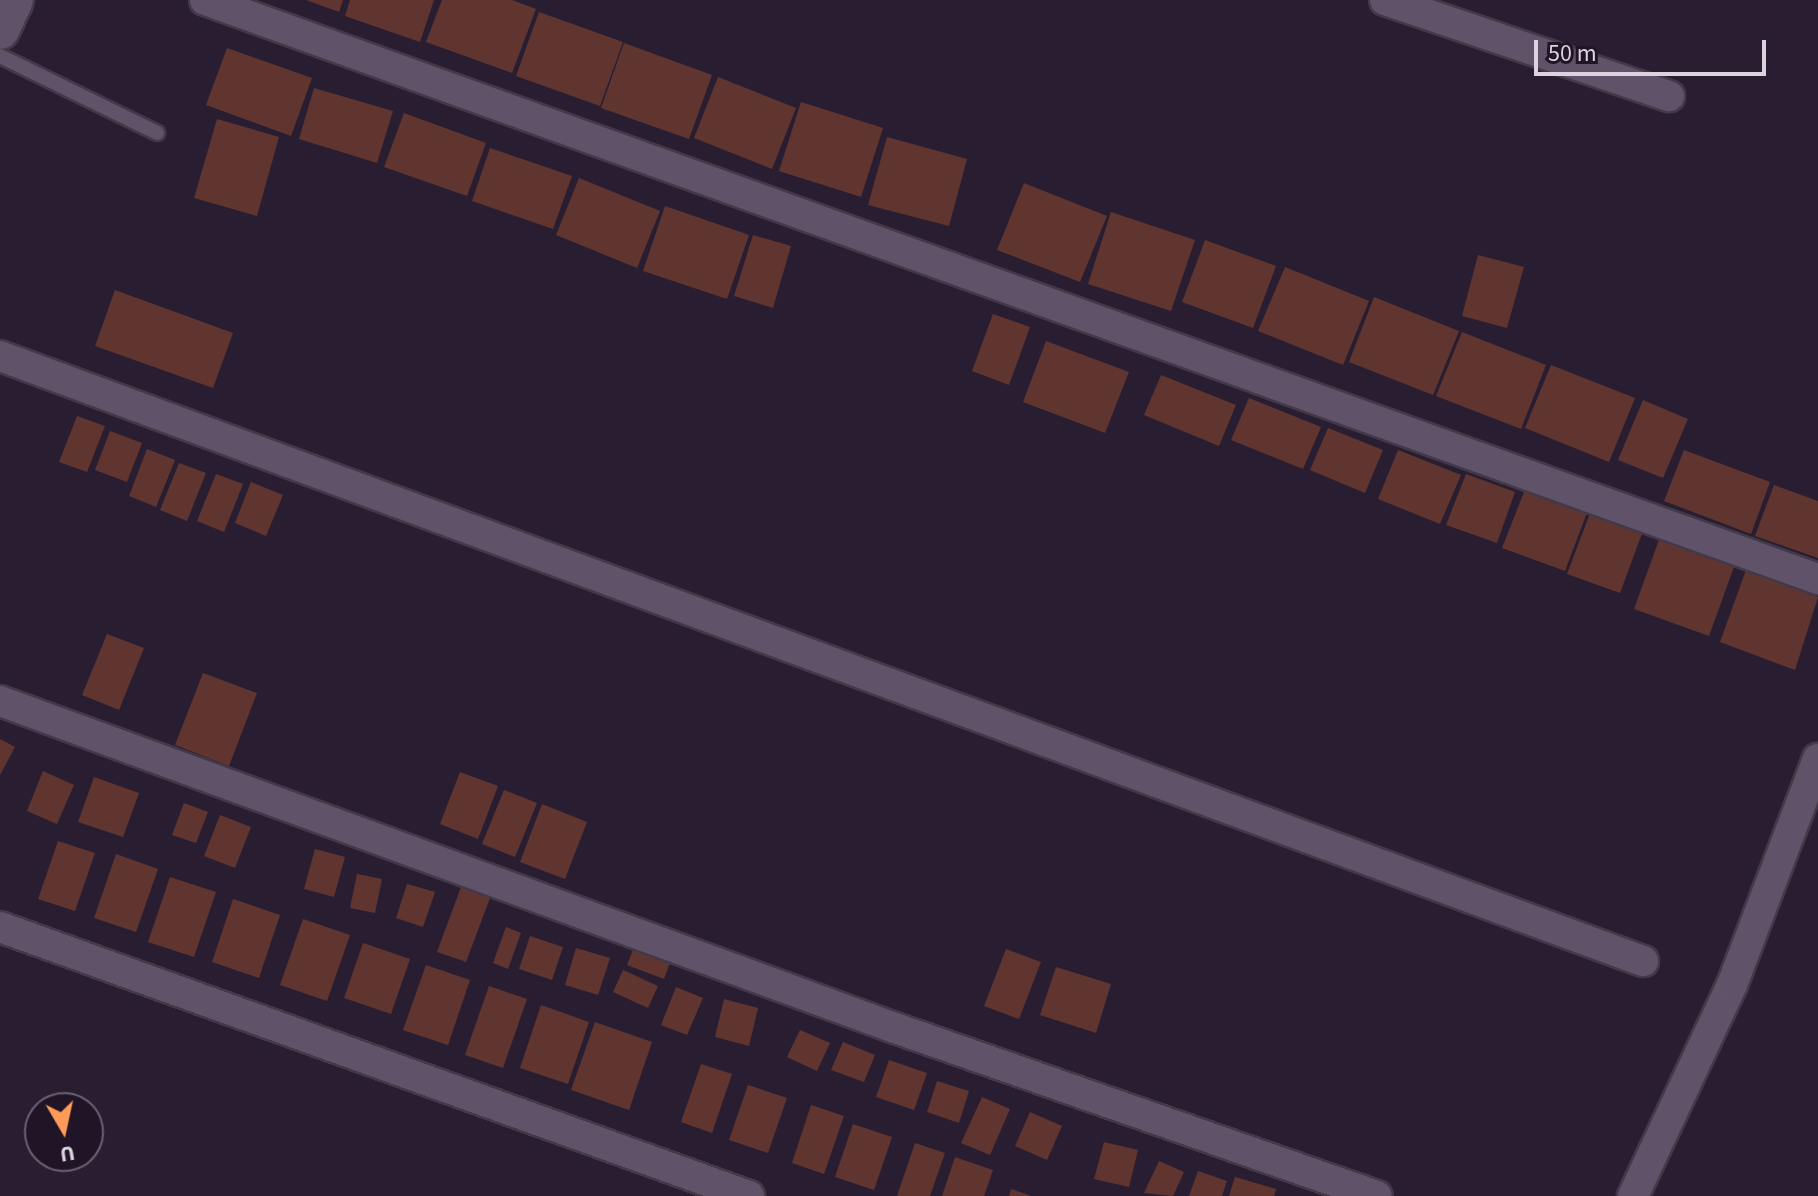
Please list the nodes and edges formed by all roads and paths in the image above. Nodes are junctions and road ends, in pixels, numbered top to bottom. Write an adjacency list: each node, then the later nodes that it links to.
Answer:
1 (14, 0): 4 (street)
2 (205, 0): 9 (street)
3 (1385, 0): 6 (street)
4 (0, 30)
5 (0, 56): 7 (lane)
6 (1669, 96)
7 (157, 133)
8 (0, 356): 13 (street)
9 (1818, 579)
10 (0, 701): 15 (street)
11 (1818, 759): 16 (street)
12 (0, 927): 14 (street)
13 (1643, 961)
14 (749, 1196)
15 (1377, 1196)
16 (1633, 1196)

